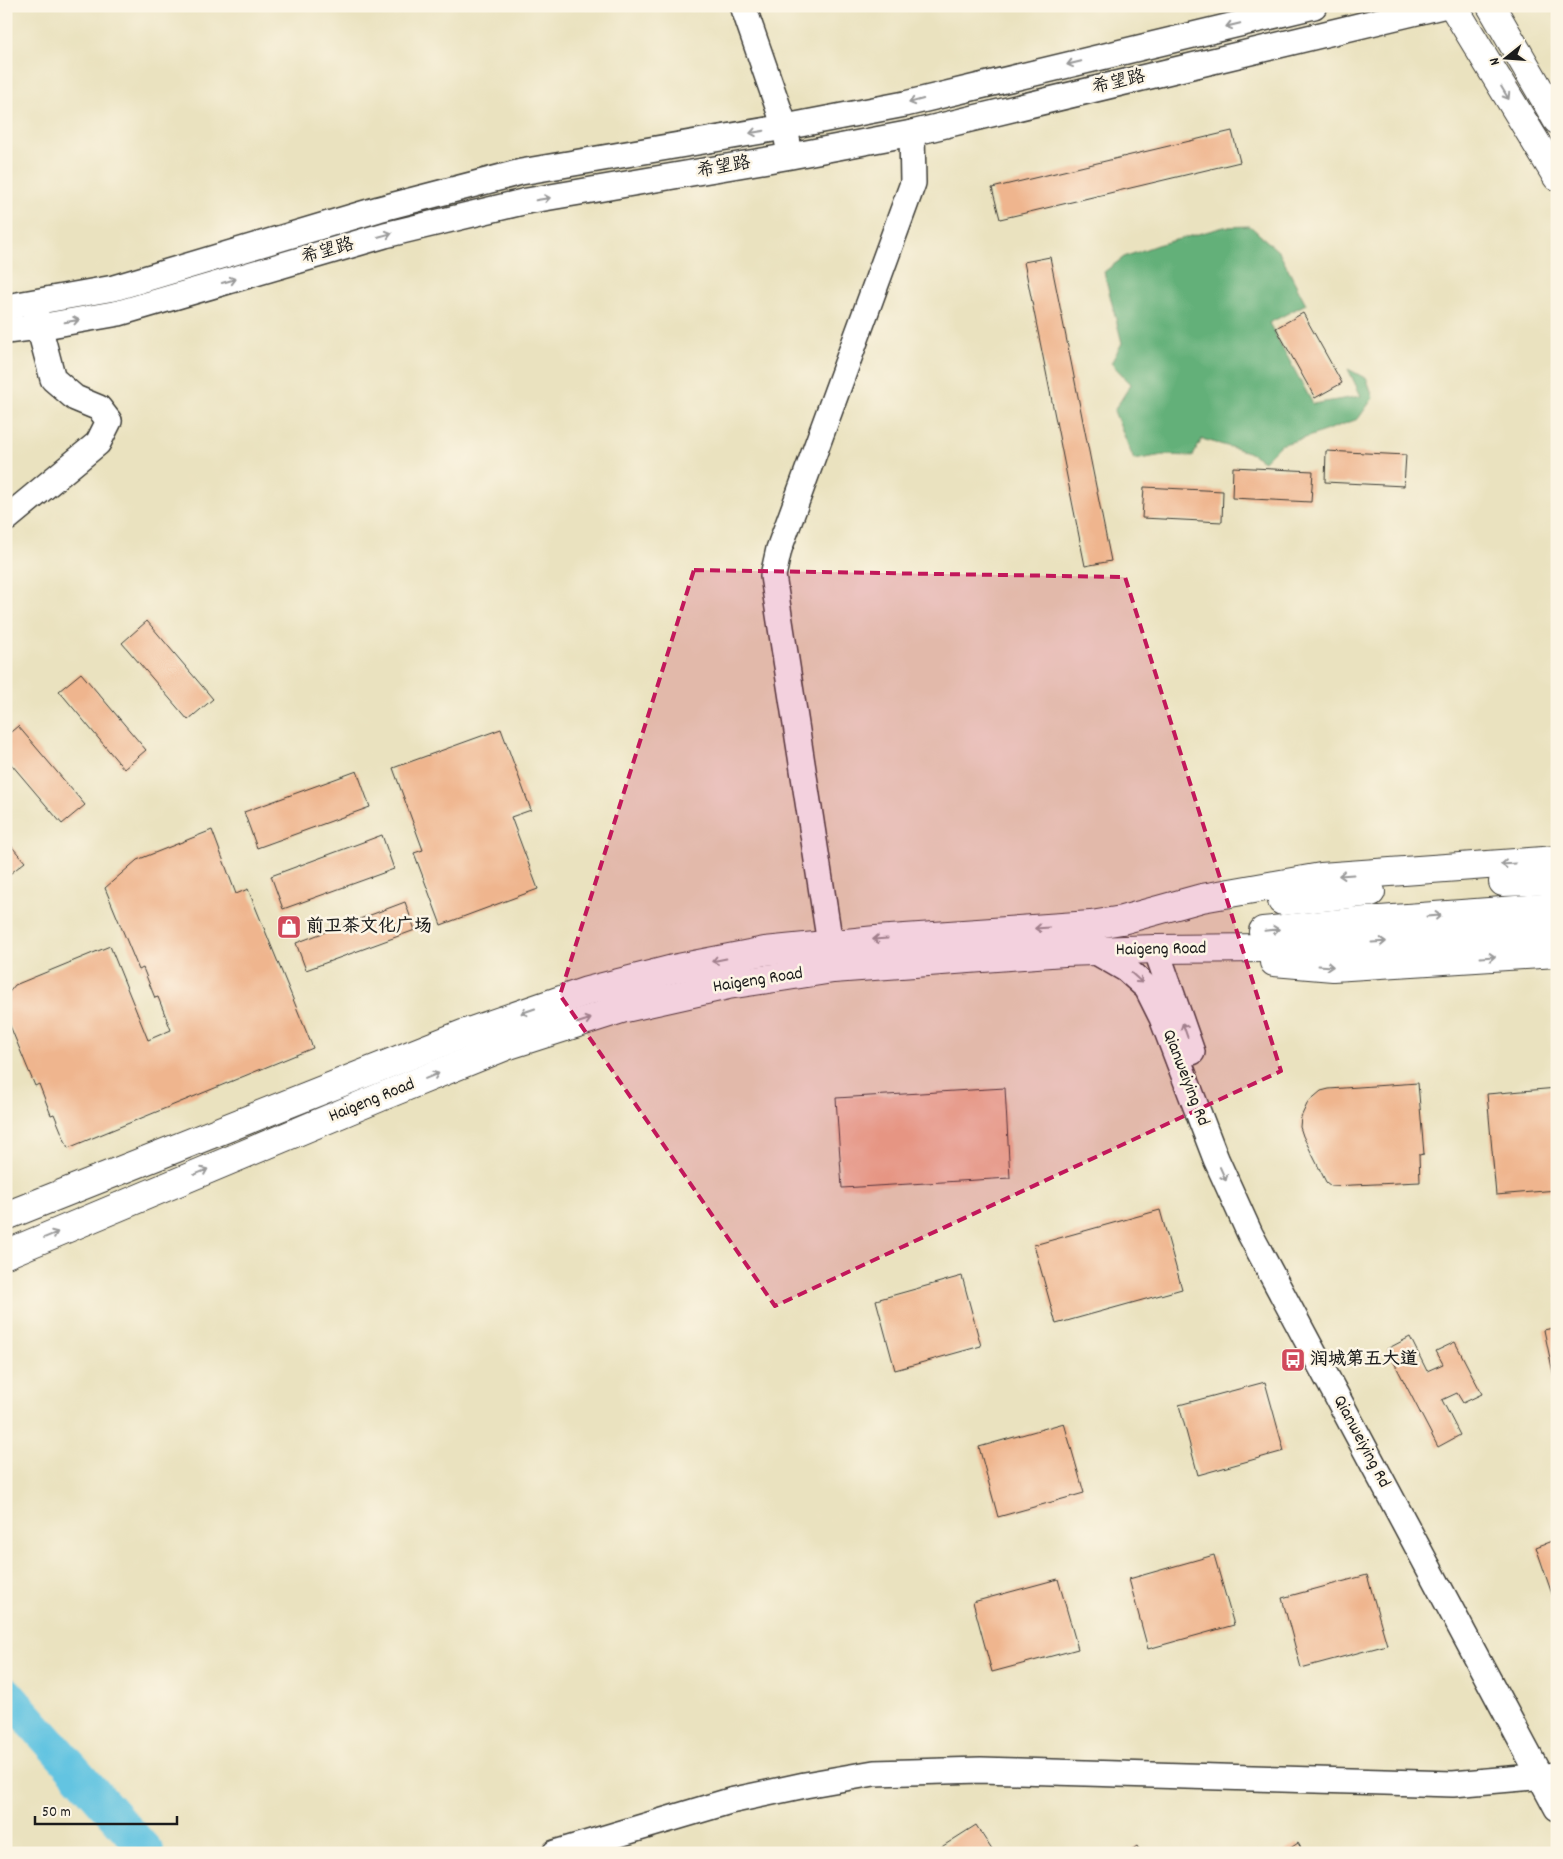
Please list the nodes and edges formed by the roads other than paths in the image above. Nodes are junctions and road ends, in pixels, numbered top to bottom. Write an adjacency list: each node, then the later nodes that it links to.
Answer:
1 (743, 6): 7 (street)
2 (1314, 6): 7 (street, 希望路, one-way to 7)
3 (1442, 6): 8 (street, 希望路)
4 (1453, 6): 10 (main road, one-way to 10)
5 (1491, 6): 6 (main road)
6 (1557, 120)
7 (785, 128): 9 (street); 11 (street, 希望路, one-way to 11)
8 (912, 133): 9 (street, 希望路); 21 (street)
9 (791, 156): 13 (street, 希望路, one-way to 9)
10 (1557, 177)
11 (33, 302): 12 (street, 希望路); 13 (street)
12 (6, 306)
13 (39, 327): 14 (street, 希望路); 15 (street)
14 (6, 331)
15 (6, 519)
16 (1557, 860): 19 (main road, one-way to 19)
17 (1557, 880): 19 (main road, Haigeng Road)
18 (1557, 907): 22 (main road, one-way to 18)
19 (1122, 920): 21 (main road, Haigeng Road, one-way to 21)
20 (1557, 929): 22 (main road, Haigeng Road, one-way to 20)
21 (830, 944): 25 (main road, Haigeng Road, one-way to 25)
22 (1156, 949): 23 (main road, Haigeng Road); 24 (main road, one-way to 24); 27 (street, Qianweiying Rd, one-way to 22)
23 (1096, 952): 26 (main road, Haigeng Road, one-way to 23); 27 (street, Qianweiying Rd, one-way to 27)
24 (1557, 953)
25 (6, 1216)
26 (6, 1254)
27 (1552, 1777): 28 (street, Qianweiying Rd); 29 (street)
28 (1557, 1808)
29 (556, 1853)

